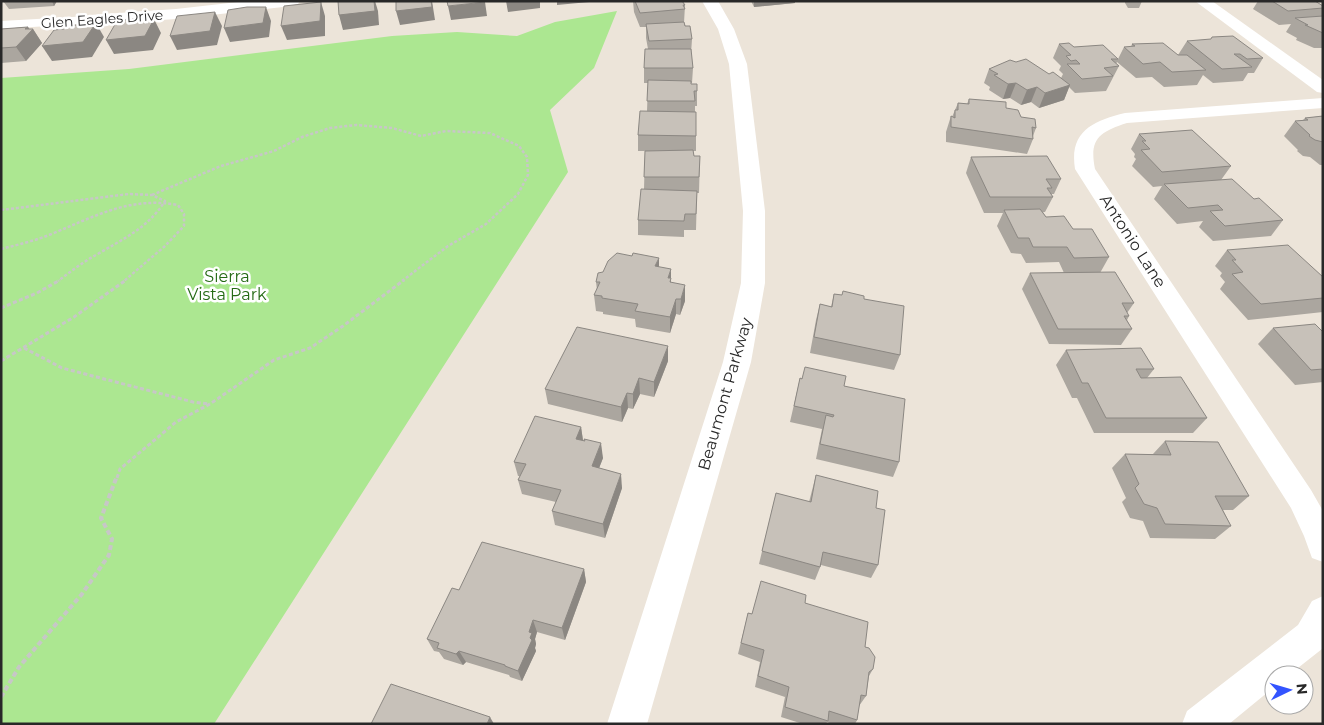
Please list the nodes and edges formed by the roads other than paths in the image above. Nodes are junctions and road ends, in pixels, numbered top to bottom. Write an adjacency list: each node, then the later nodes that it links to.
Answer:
1 (104, 1): 5 (street)
2 (292, 1): 5 (street, Glen Eagles Drive)
3 (710, 1): 11 (street, Beaumont Parkway)
4 (1202, 1): 7 (street)
5 (90, 20): 6 (street, Glen Eagles Drive)
6 (1, 25)
7 (1323, 88)
8 (1323, 103): 9 (street, Antonio Lane)
9 (1323, 548)
10 (1323, 612): 12 (street)
11 (627, 724)
12 (1200, 724)

